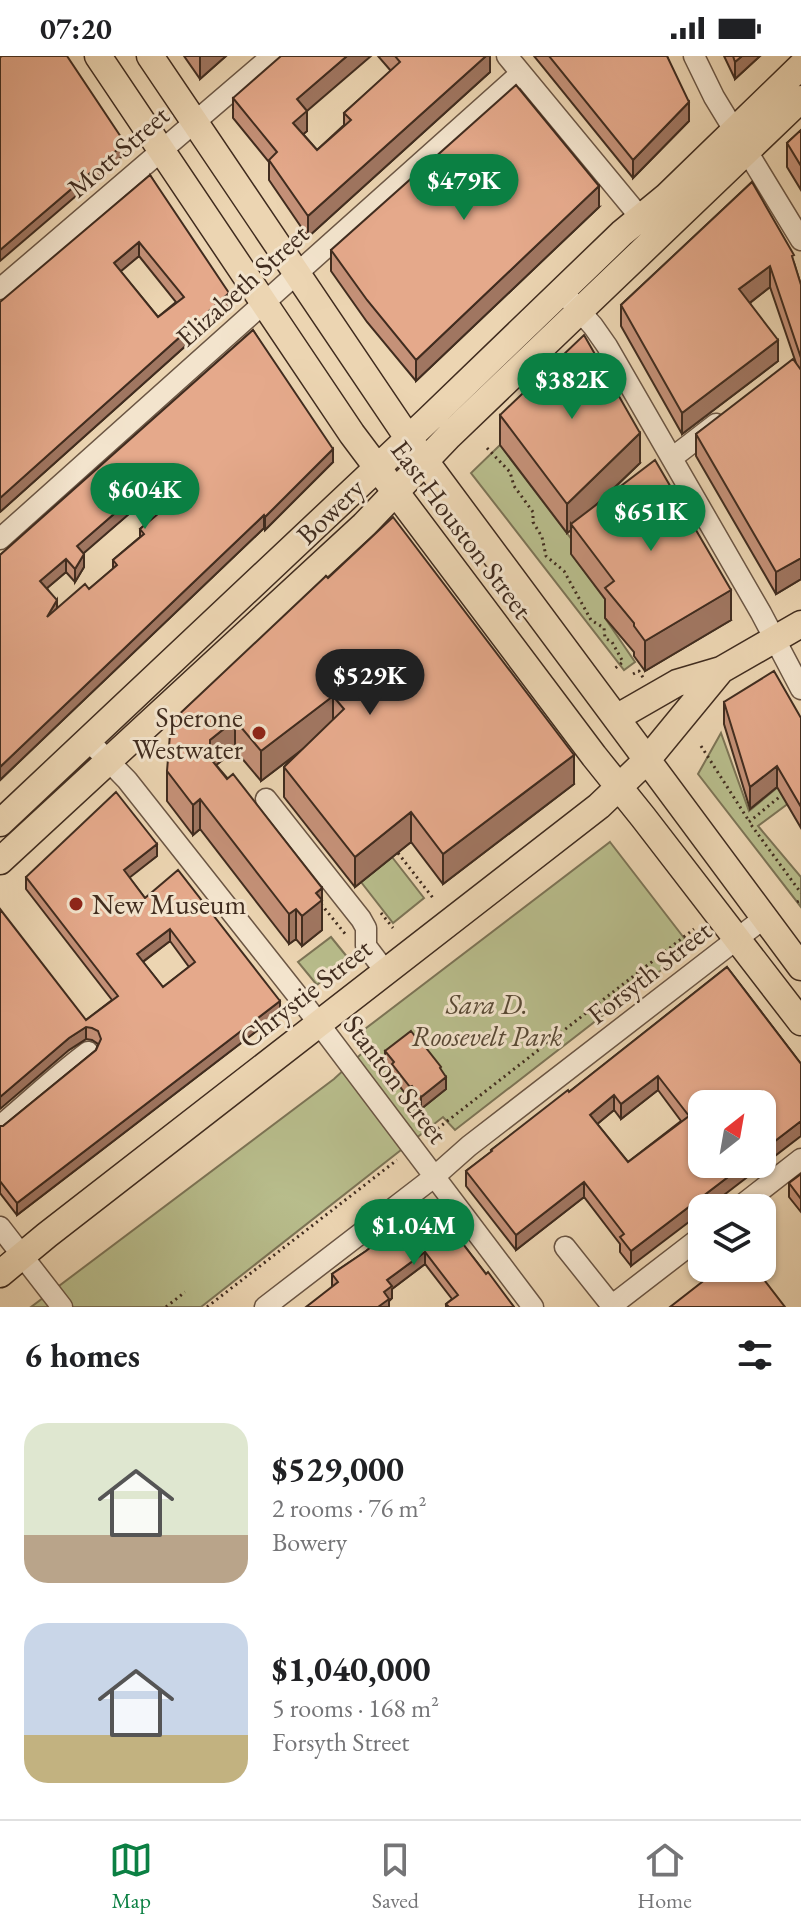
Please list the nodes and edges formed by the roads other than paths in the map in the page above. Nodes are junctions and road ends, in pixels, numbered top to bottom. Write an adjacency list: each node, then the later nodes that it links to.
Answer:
1 (98, 56): 11 (main road, East Houston Street)
2 (150, 56): 9 (main road, East Houston Street)
3 (272, 56): 9 (street, Mott Street)
4 (507, 56): 7 (street)
5 (694, 56): 10 (street)
6 (801, 66): 10 (main road, Bowery)
7 (521, 73): 12 (street); 14 (street, Elizabeth Street)
8 (801, 99): 10 (main road, Bowery)
9 (194, 122): 11 (street, Mott Street); 14 (main road, East Houston Street)
10 (741, 140): 12 (main road, Bowery); 13 (street)
11 (161, 151): 15 (street, Mott Street); 17 (main road, East Houston Street)
12 (649, 227): 16 (main road, Bowery)
13 (801, 240)
14 (297, 274): 17 (street, Elizabeth Street); 19 (main road, East Houston Street)
15 (0, 289)
16 (571, 301): 19 (main road, Bowery); 20 (street); 21 (main road, Bowery)
17 (264, 303): 22 (main road, East Houston Street); 24 (street, Elizabeth Street)
18 (735, 410): 20 (street)
19 (408, 438): 21 (main road, East Houston Street); 22 (main road, Bowery)
20 (672, 458): 26 (street)
21 (425, 461): 23 (main road, Bowery); 29 (main road, East Houston Street)
22 (376, 468): 23 (main road, East Houston Street); 30 (main road, Bowery)
23 (394, 492): 32 (main road, Bowery); 33 (main road, East Houston Street)
24 (0, 539)
25 (801, 624): 26 (main road)
26 (774, 639): 27 (main road); 28 (street)
27 (721, 670): 29 (main road); 31 (main road, Chrystie Street)
28 (801, 689)
29 (616, 718): 31 (main road, East Houston Street)
30 (88, 740): 32 (street, Stanton Street); 35 (main road, Bowery)
31 (647, 760): 33 (main road, Chrystie Street); 37 (main road, East Houston Street)
32 (109, 762): 36 (main road, Bowery); 42 (street, Stanton Street)
33 (619, 787): 38 (main road, East Houston Street); 40 (main road, Chrystie Street)
34 (266, 799): 40 (street)
35 (0, 823)
36 (1, 859)
37 (764, 918): 38 (street, Forsyth Street); 39 (main road, East Houston Street)
38 (737, 939): 41 (main road, East Houston Street); 46 (street, Forsyth Street)
39 (801, 967)
40 (385, 971): 42 (main road, Chrystie Street)
41 (801, 1022)
42 (318, 1023): 46 (street, Stanton Street); 51 (main road, Chrystie Street)
43 (88, 1052): 44 (street)
44 (0, 1126)
45 (801, 1159): 47 (street)
46 (434, 1177): 55 (street, Forsyth Street); 56 (street, Stanton Street)
47 (756, 1194)
48 (0, 1227): 51 (street)
49 (565, 1247): 53 (street)
50 (688, 1247): 53 (street)
51 (22, 1256): 52 (main road, Chrystie Street); 54 (street)
52 (0, 1274)
53 (611, 1306)
54 (62, 1307)
55 (265, 1307)
56 (533, 1307)

